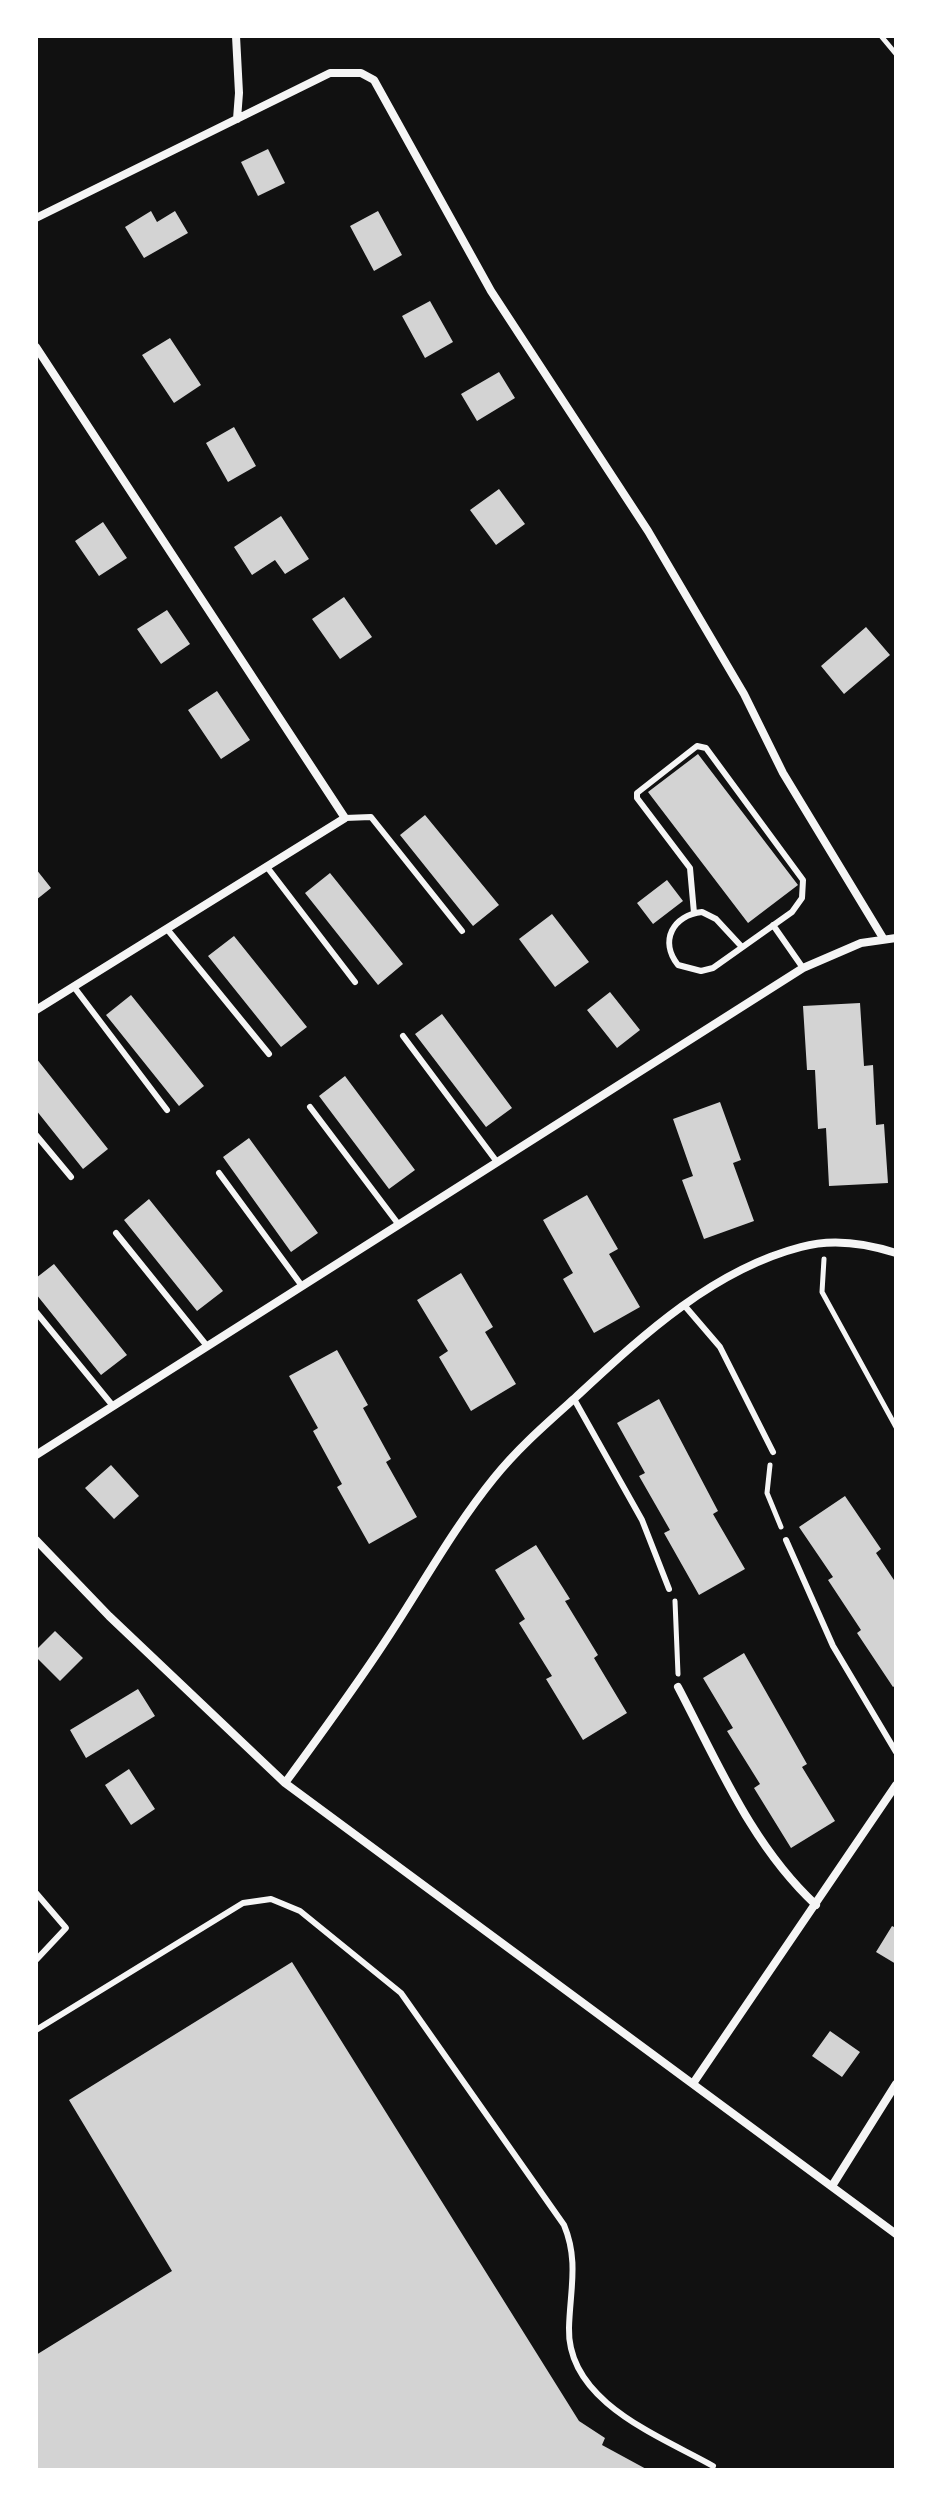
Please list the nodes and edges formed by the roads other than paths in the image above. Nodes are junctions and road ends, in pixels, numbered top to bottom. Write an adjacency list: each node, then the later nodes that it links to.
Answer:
1 (236, 36): 2 (street)
2 (237, 119): 3 (street); 11 (street)
3 (36, 218)
4 (36, 347): 5 (street)
5 (345, 818): 6 (street); 10 (lane)
6 (267, 867): 9 (street); 15 (lane)
7 (694, 913): 8 (lane); 13 (lane); 13 (lane)
8 (773, 925): 13 (lane); 14 (lane)
9 (167, 929): 16 (street); 19 (lane)
10 (462, 931)
11 (883, 938): 12 (street); 14 (street)
12 (896, 938)
13 (741, 946)
14 (803, 968): 23 (street)
15 (355, 982)
16 (74, 987): 17 (street); 21 (lane)
17 (36, 1010)
18 (403, 1036): 23 (lane)
19 (269, 1054)
20 (310, 1107): 26 (lane)
21 (167, 1110)
22 (36, 1135): 25 (lane)
23 (497, 1162): 26 (street)
24 (219, 1173): 29 (lane)
25 (71, 1177)
26 (399, 1225): 29 (street)
27 (116, 1233): 32 (lane)
28 (896, 1253): 30 (street)
29 (302, 1286): 32 (street)
30 (684, 1305): 33 (street); 35 (lane)
31 (36, 1312): 34 (lane)
32 (207, 1346): 34 (street)
33 (574, 1399): 39 (lane); 42 (street)
34 (113, 1406): 36 (street)
35 (773, 1452)
36 (36, 1455)
37 (36, 1540): 42 (street)
38 (786, 1540): 41 (lane)
39 (669, 1589)
40 (678, 1687): 45 (street)
41 (896, 1752)
42 (285, 1783): 48 (street)
43 (896, 1785): 45 (street)
44 (36, 1893): 46 (lane)
45 (816, 1905): 48 (street)
46 (36, 1960)
47 (36, 2030): 52 (lane)
48 (694, 2082): 50 (street)
49 (896, 2084): 50 (street)
50 (832, 2186): 51 (street)
51 (896, 2234)
52 (713, 2466)

